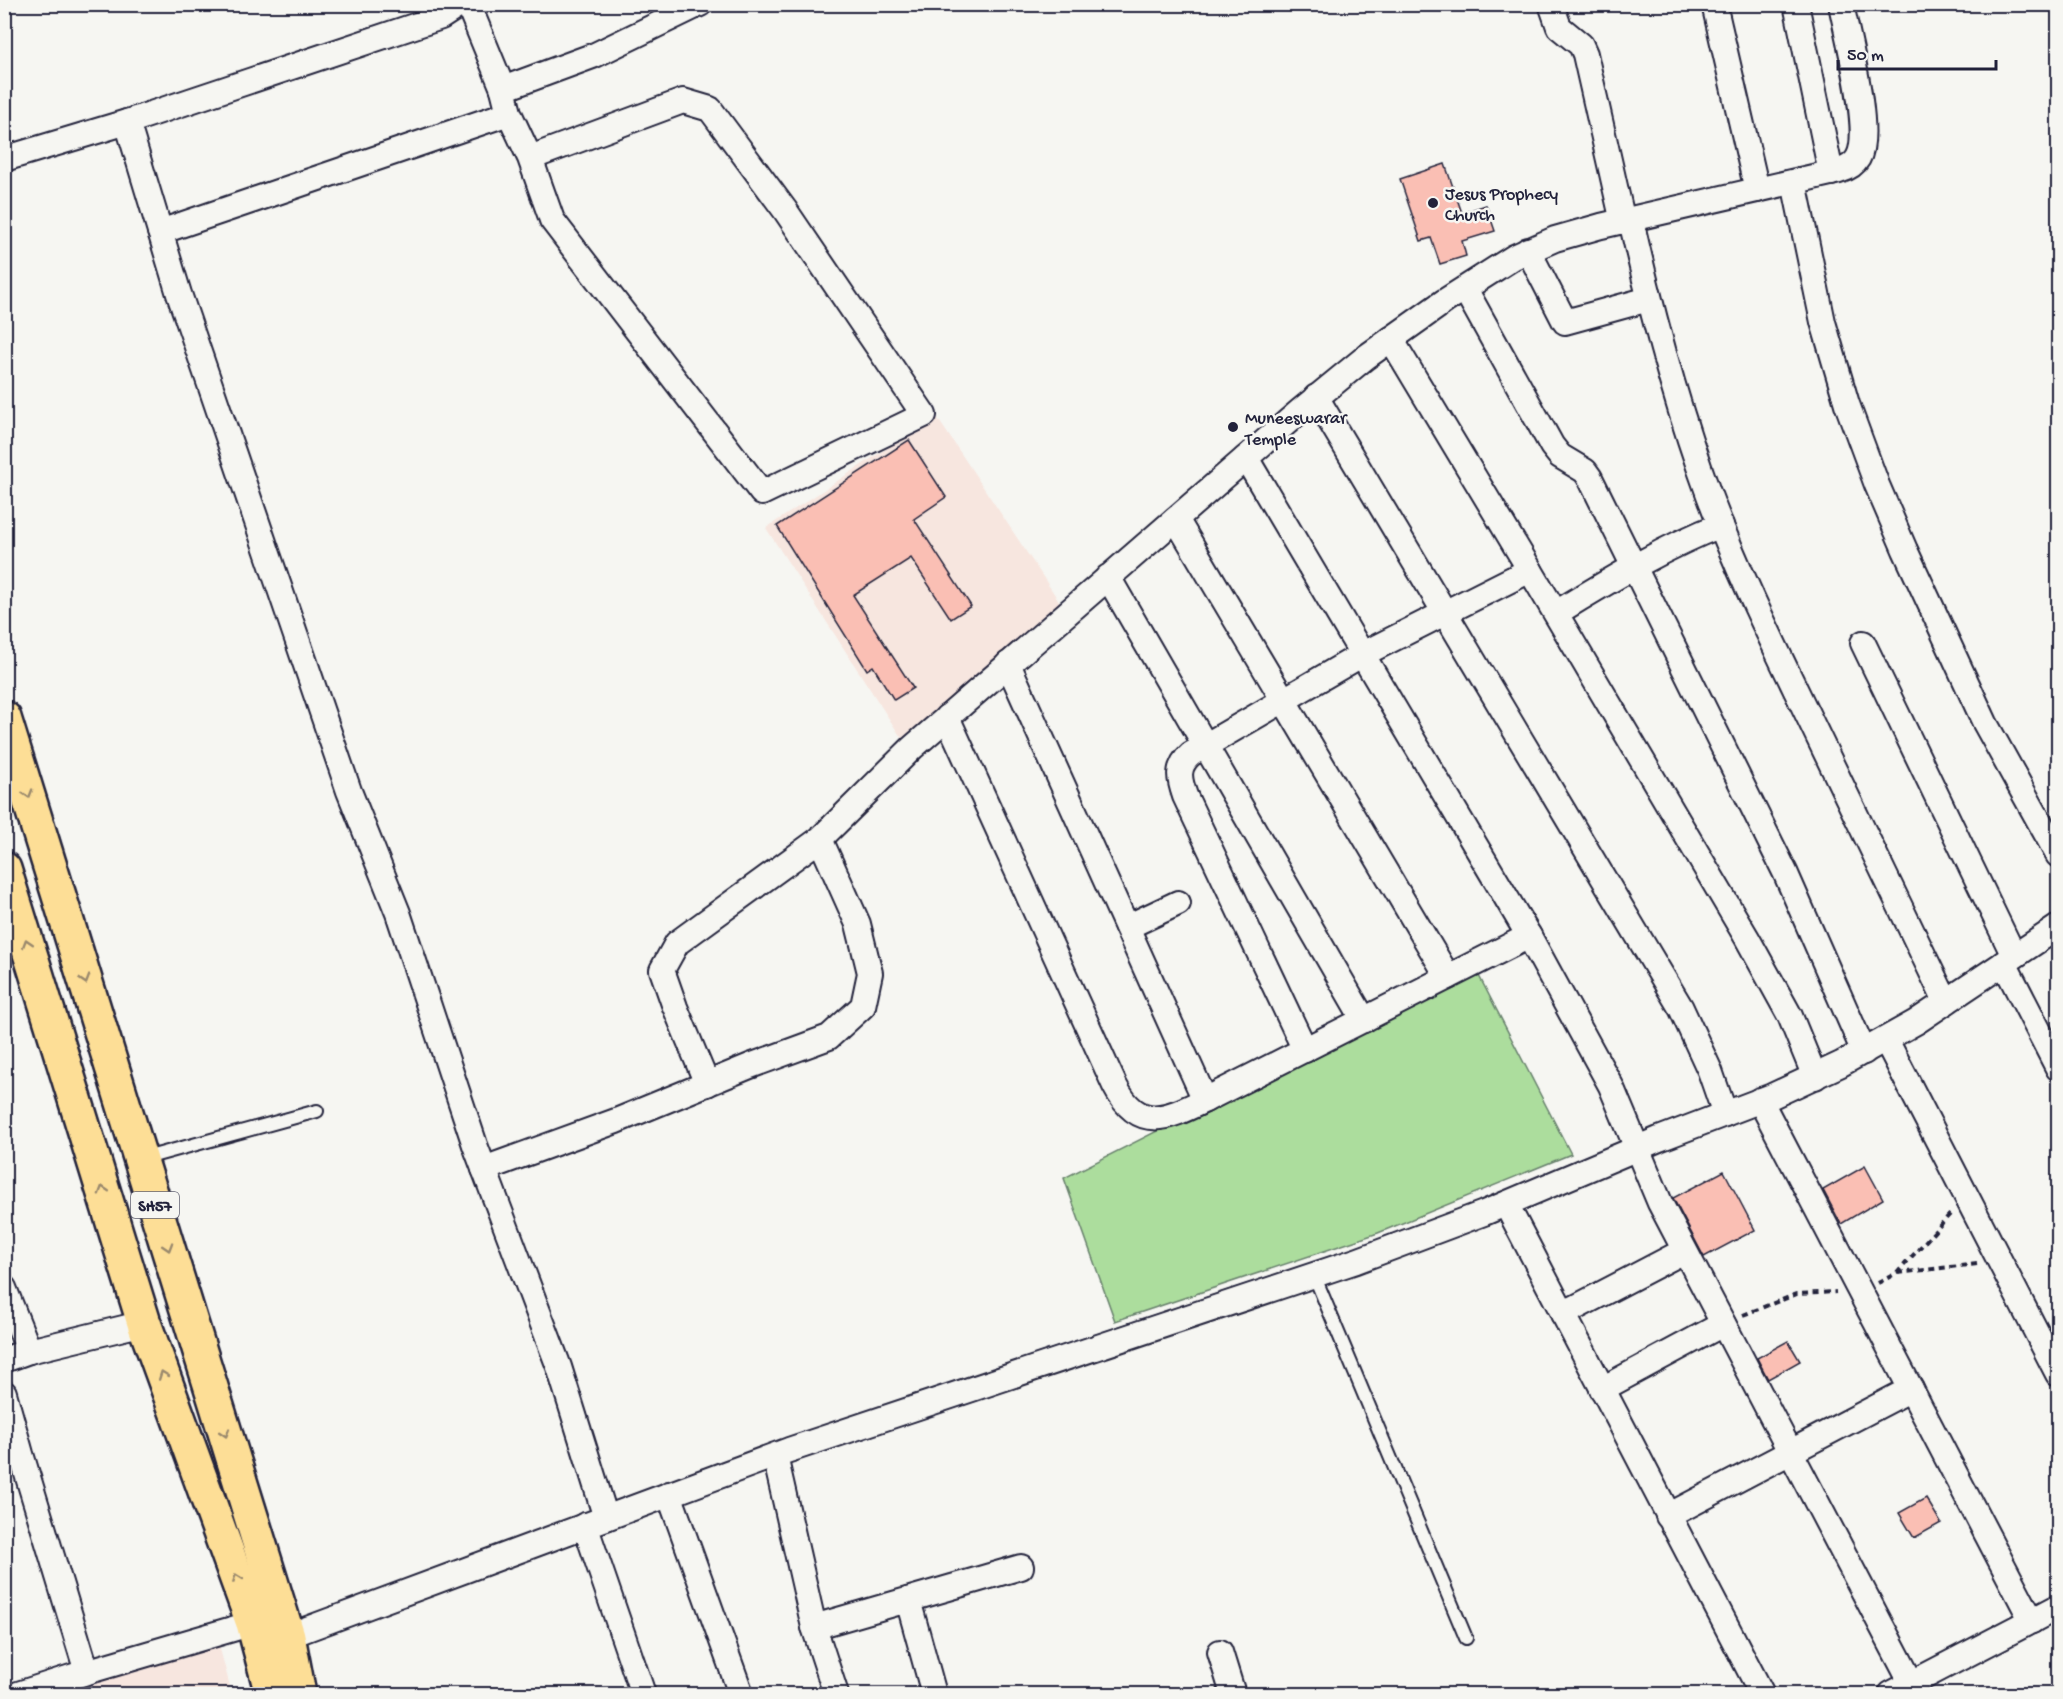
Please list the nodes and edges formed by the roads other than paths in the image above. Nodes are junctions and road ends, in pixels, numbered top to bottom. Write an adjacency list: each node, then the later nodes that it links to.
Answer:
1 (461, 4): 10 (street)
2 (468, 4): 8 (street)
3 (700, 4): 8 (street)
4 (1551, 4): 16 (street)
5 (1714, 4): 15 (street)
6 (1796, 4): 13 (street)
7 (1841, 4): 13 (street)
8 (503, 89): 9 (street)
9 (509, 113): 11 (street); 17 (street)
10 (127, 122): 12 (street); 17 (street)
11 (530, 158): 11 (street)
12 (4, 159)
13 (1831, 173): 14 (street)
14 (1794, 182): 15 (street); 39 (street)
15 (1757, 190): 16 (street)
16 (1627, 221): 18 (street); 20 (street)
17 (160, 232): 61 (street)
18 (1528, 250): 19 (street); 20 (street)
19 (1465, 289): 21 (street); 26 (street)
20 (1649, 299): 25 (street)
21 (1391, 339): 22 (street); 27 (street)
22 (1316, 398): 23 (street); 29 (street)
23 (1246, 458): 24 (street); 32 (street)
24 (1176, 519): 28 (street); 34 (street)
25 (1721, 525): 26 (street); 47 (street)
26 (1633, 566): 30 (street); 51 (street)
27 (1530, 570): 29 (street); 30 (street)
28 (1108, 577): 33 (street); 37 (street)
29 (1445, 613): 32 (street); 58 (street)
30 (1556, 613): 53 (street)
31 (1863, 643): 45 (street)
32 (1363, 654): 34 (street); 44 (street)
33 (1008, 664): 35 (street); 42 (street)
34 (1283, 700): 37 (street); 46 (street)
35 (947, 717): 38 (street); 55 (street)
36 (4, 718): 60 (main road, SH57, one-way to 60)
37 (1205, 746): 48 (street); 50 (street)
38 (820, 839): 54 (street); 54 (street)
39 (2058, 855)
40 (4, 869): 67 (main road, SH57, one-way to 40)
41 (1178, 903): 42 (street)
42 (1127, 927): 55 (street)
43 (2058, 927): 45 (street)
44 (1529, 936): 46 (street); 59 (street)
45 (2009, 960): 47 (street); 52 (street)
46 (1448, 977): 48 (street)
47 (1946, 1002): 49 (street)
48 (1364, 1020): 50 (street)
49 (1886, 1040): 51 (street); 71 (street)
50 (1305, 1050): 55 (street)
51 (1864, 1052): 53 (street)
52 (2058, 1068)
53 (1815, 1077): 56 (street)
54 (707, 1084): 61 (street)
55 (1205, 1100)
56 (1760, 1100): 58 (street); 73 (street)
57 (317, 1111): 60 (lane)
58 (1725, 1114): 59 (street)
59 (1637, 1148): 62 (street); 63 (street)
60 (141, 1159): 85 (main road, SH57, one-way to 85)
61 (484, 1169): 79 (street)
62 (1506, 1204): 64 (street); 66 (street)
63 (1684, 1251): 66 (street); 68 (street)
64 (1314, 1275): 76 (street); 86 (lane)
65 (4, 1288): 69 (street)
66 (1563, 1314): 72 (street)
67 (144, 1323): 69 (street); 85 (main road, SH57, one-way to 67)
68 (1723, 1324): 72 (street); 75 (street)
69 (29, 1351): 70 (street)
70 (4, 1360)
71 (2058, 1374)
72 (1602, 1389): 78 (street)
73 (1911, 1389): 75 (street); 83 (street)
74 (4, 1393): 88 (street)
75 (1791, 1453): 78 (street); 89 (street)
76 (775, 1456): 77 (street); 84 (street)
77 (669, 1494): 79 (street); 94 (street)
78 (1668, 1516): 98 (street)
79 (596, 1521): 85 (street); 93 (street)
80 (1021, 1567): 81 (street)
81 (908, 1600): 84 (street); 96 (street)
82 (2058, 1607): 83 (street)
83 (2032, 1621): 89 (street)
84 (814, 1627): 95 (street)
85 (267, 1635): 88 (street); 91 (main road, SH57); 92 (main road, SH57)
86 (1466, 1638)
87 (1220, 1652): 97 (street)
88 (87, 1672): 90 (street)
89 (1901, 1689)
90 (18, 1695)
91 (272, 1695)
92 (299, 1695)
93 (643, 1695)
94 (741, 1695)
95 (836, 1695)
96 (934, 1695)
97 (1233, 1695)
98 (1762, 1695)

